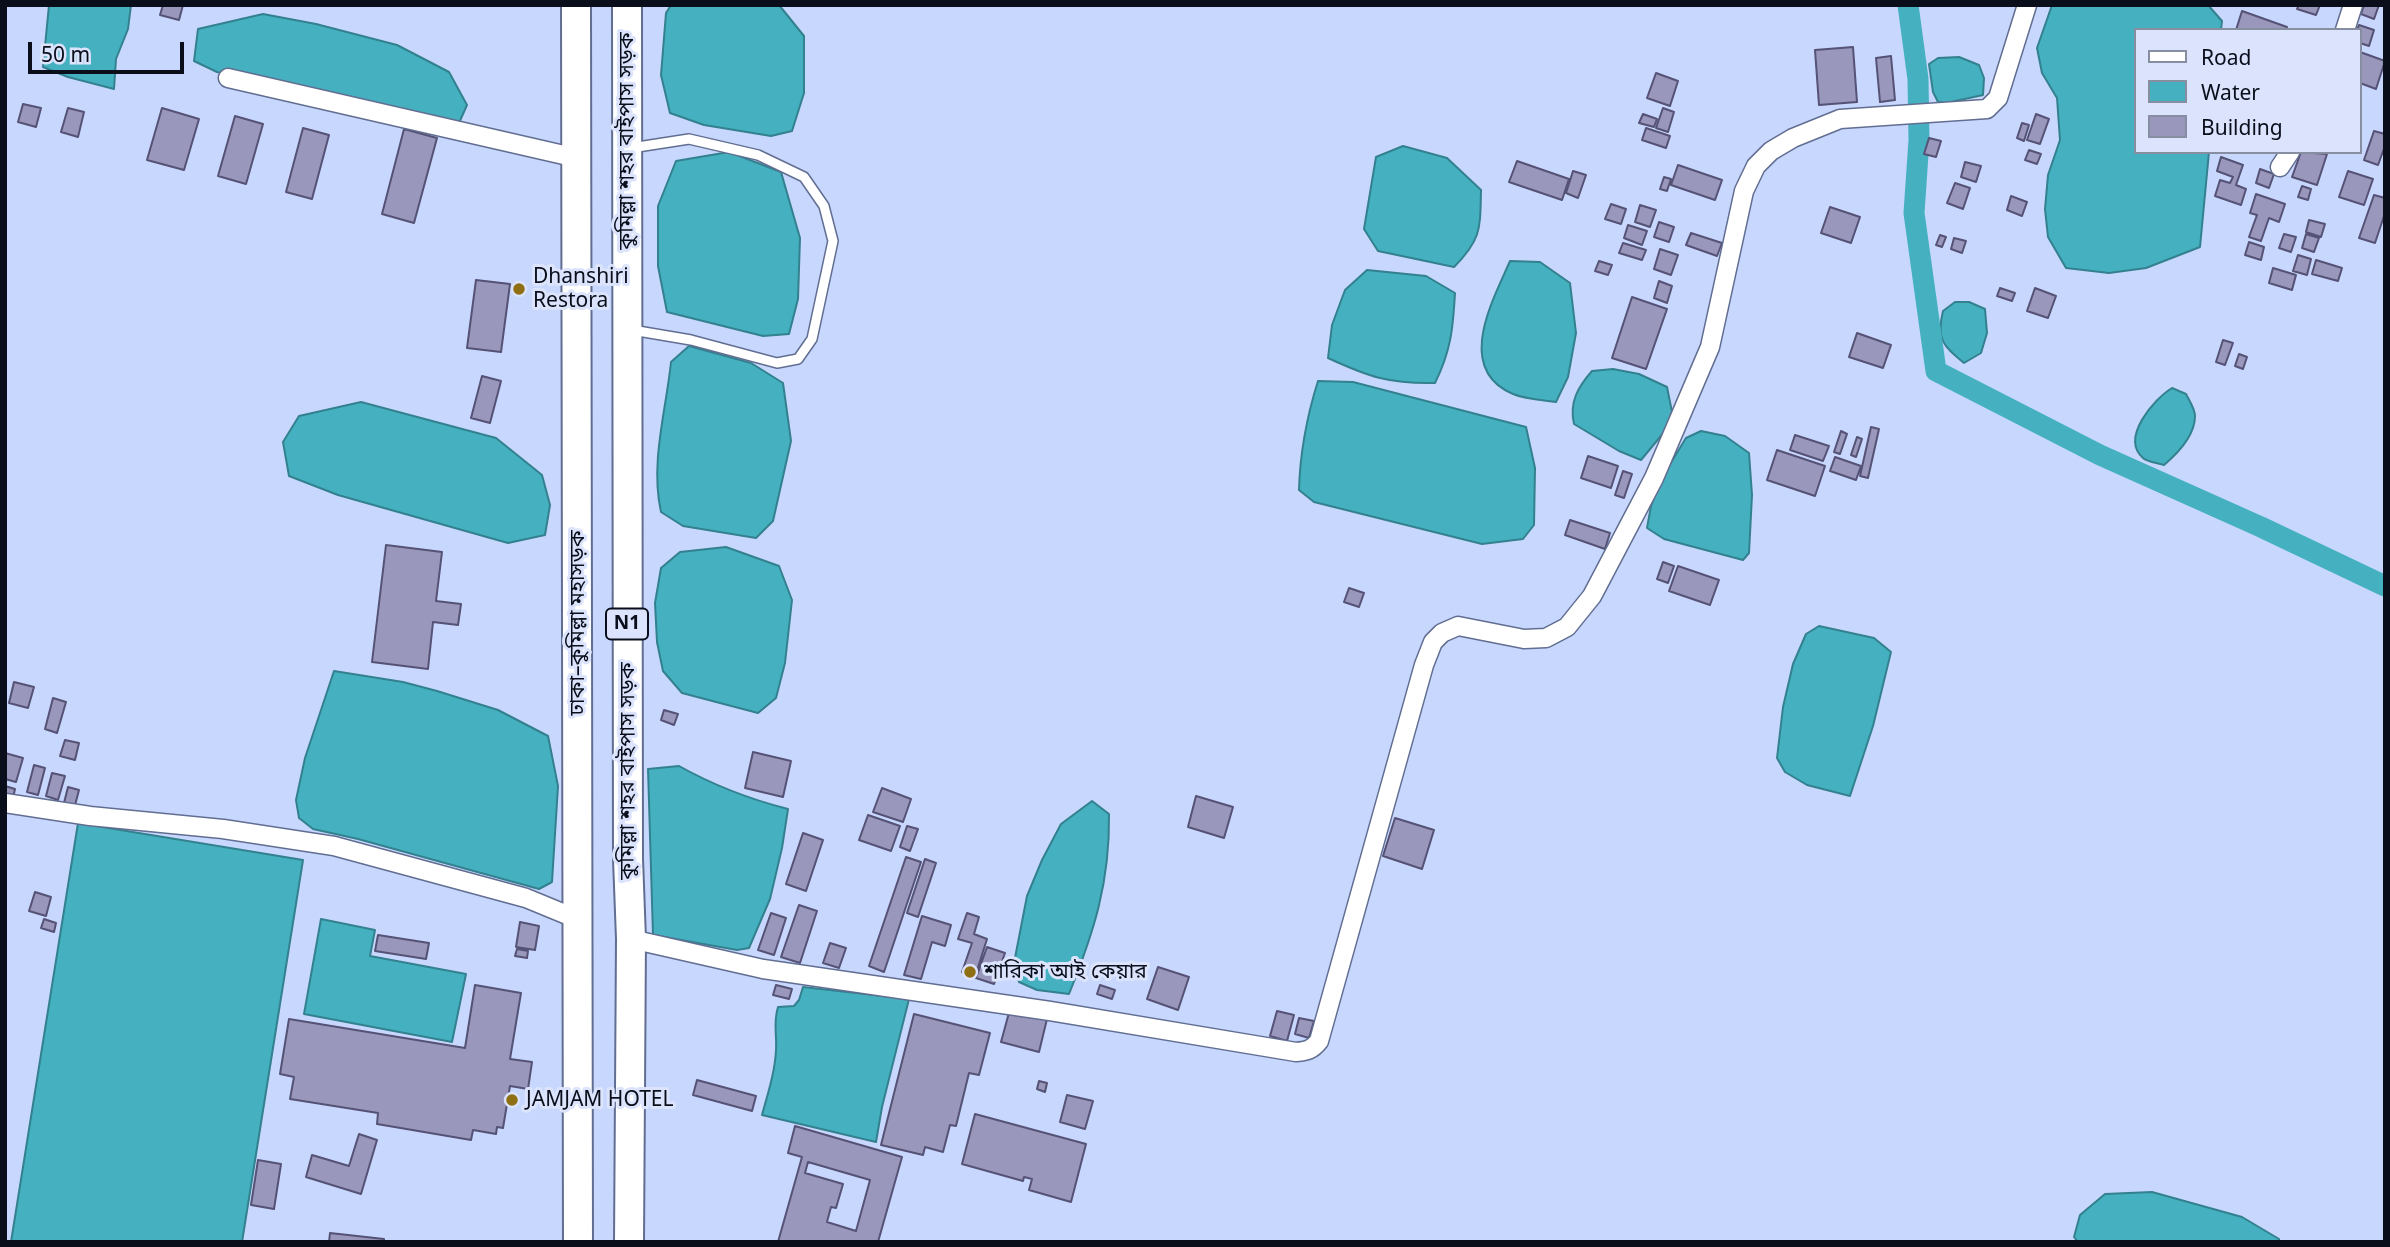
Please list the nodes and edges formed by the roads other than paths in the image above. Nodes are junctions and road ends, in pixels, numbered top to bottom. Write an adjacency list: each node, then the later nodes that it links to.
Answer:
1 (576, 5): 8 (highway, ঢাকা–কুমিল্লা মহাসড়ক / N1)
2 (627, 5): 7 (highway, কুমিল্লা শহর বাইপাস সড়ক / N1)
3 (2027, 5): 12 (street)
4 (2353, 5): 5 (street)
5 (2346, 28)
6 (228, 78): 8 (street)
7 (628, 148): 9 (highway, কুমিল্লা শহর বাইপাস সড়ক / N1); 9 (lane)
8 (577, 158): 11 (highway, ঢাকা–কুমিল্লা মহাসড়ক / N1)
9 (627, 329): 12 (highway, কুমিল্লা শহর বাইপাস সড়ক / N1)
10 (5, 803): 11 (street)
11 (577, 919): 13 (highway, ঢাকা–কুমিল্লা মহাসড়ক / N1)
12 (631, 939): 14 (highway, কুমিল্লা শহর বাইপাস সড়ক / N1)
13 (578, 1242)
14 (629, 1242)

